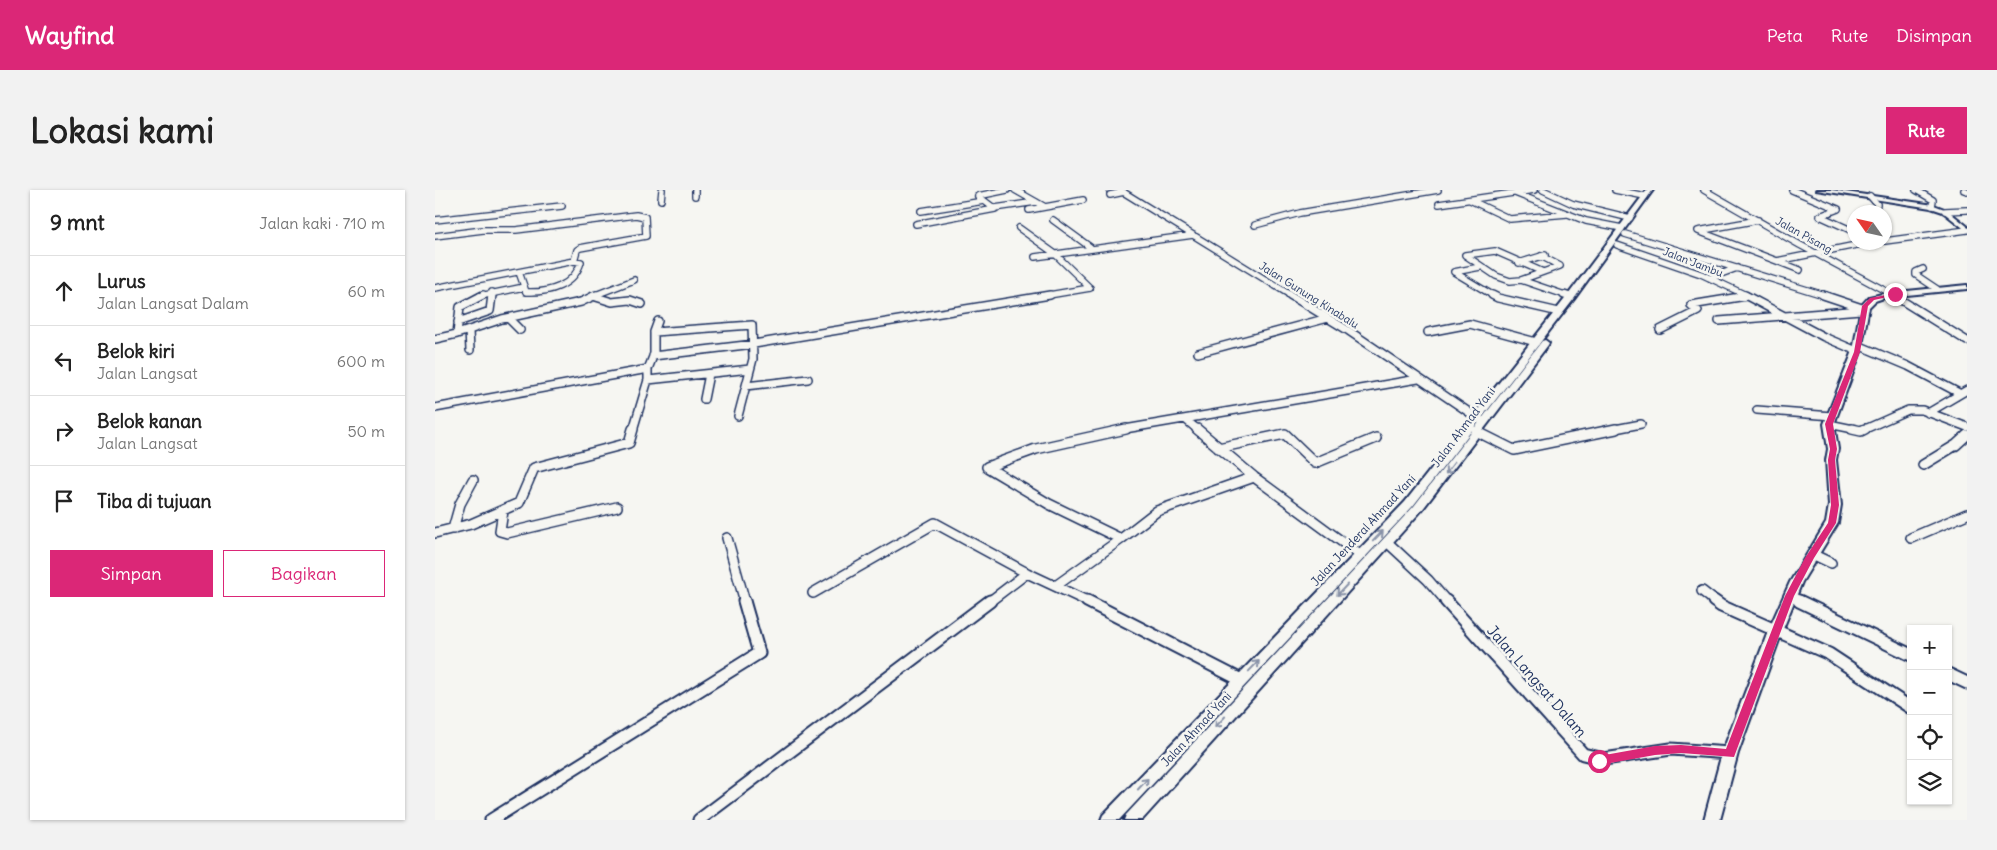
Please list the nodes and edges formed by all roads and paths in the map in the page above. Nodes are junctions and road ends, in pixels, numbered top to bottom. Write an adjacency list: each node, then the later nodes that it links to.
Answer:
1 (662, 190): 20 (street)
2 (1007, 190): 23 (street)
3 (1015, 190): 24 (street)
4 (1438, 190): 41 (street)
5 (1498, 190): 17 (street)
6 (1534, 190): 15 (street)
7 (1543, 190): 35 (street)
8 (1615, 190): 16 (street)
9 (1656, 190): 45 (main road)
10 (1704, 190): 38 (street, Jalan Pisang)
11 (1792, 190): 43 (street)
12 (1819, 190): 19 (main road)
13 (1916, 190): 28 (street)
14 (1122, 191): 18 (street); 46 (street, Jalan Gunung Kinabalu)
15 (1515, 193): 17 (street); 34 (street)
16 (1648, 193): 35 (main road, Jalan Jenderal Ahmad Yani)
17 (1508, 194): 22 (street)
18 (1110, 195)
19 (1870, 196): 26 (street); 28 (main road)
20 (661, 200)
21 (1083, 200): 29 (street)
22 (1470, 200): 25 (street); 34 (street)
23 (984, 201): 30 (street); 39 (street)
24 (1036, 202): 29 (street); 30 (street)
25 (1439, 204)
26 (1877, 205)
27 (562, 206): 36 (street)
28 (1932, 206): 33 (main road)
29 (1045, 207): 31 (street)
30 (995, 208): 39 (street)
31 (1029, 210)
32 (1967, 210): 33 (street)
33 (1945, 211): 44 (main road)
34 (1569, 214): 45 (street)
35 (1630, 218): 45 (main road, Jalan Jenderal Ahmad Yani)
36 (435, 220)
37 (1053, 220): 51 (street)
38 (1758, 220): 52 (street, Jalan Pisang); 58 (street)
39 (932, 221): 40 (street)
40 (916, 224)
41 (1255, 225)
42 (1019, 228): 53 (street)
43 (1847, 228)
44 (1967, 229): 48 (street)
45 (1624, 231): 49 (main road); 60 (main road, Jalan Jenderal Ahmad Yani); 62 (street)
46 (1193, 235): 51 (street); 86 (street, Jalan Gunung Kinabalu)
47 (435, 236): 57 (street)
48 (1892, 240)
49 (1617, 245): 60 (main road); 67 (street, Jalan Jambu)
50 (1847, 246): 52 (street)
51 (1091, 247): 53 (street)
52 (1814, 252): 58 (street); 77 (street, Jalan Pisang)
53 (1054, 253): 56 (street); 99 (street)
54 (1549, 254): 55 (street)
55 (1541, 256): 59 (street); 66 (street)
56 (1035, 257)
57 (574, 261): 65 (street); 72 (street)
58 (1777, 261): 64 (street)
59 (1519, 263): 61 (street); 66 (street)
60 (1599, 265): 80 (main road, Jalan Jenderal Ahmad Yani)
61 (1480, 266): 69 (street); 83 (street)
62 (1737, 268): 67 (street); 82 (street)
63 (1923, 269): 75 (street)
64 (1800, 270)
65 (519, 272): 72 (street); 74 (street)
66 (1543, 272): 69 (street)
67 (1710, 278): 79 (street, Jalan Jambu)
68 (634, 280): 71 (street)
69 (1521, 280): 80 (street)
70 (605, 282): 71 (street)
71 (616, 286): 78 (street)
72 (523, 287): 76 (street)
73 (1967, 287): 75 (main road)
74 (435, 288)
75 (1937, 289): 77 (main road)
76 (492, 292): 89 (street); 89 (street)
77 (1895, 294): 82 (main road); 97 (street, Jalan Pisang)
78 (593, 296): 81 (street); 85 (street)
79 (1746, 296): 84 (street, Jalan Jambu); 91 (street)
80 (1572, 300): 83 (main road, Jalan Jenderal Ahmad Yani); 120 (main road, Jalan Ahmad Yani)
81 (642, 304)
82 (1865, 309): 84 (street); 100 (main road)
83 (1559, 312): 98 (main road, Jalan Jenderal Ahmad Yani)
84 (1784, 317): 88 (street); 100 (street, Jalan Jambu)
85 (508, 318): 90 (street); 92 (street)
86 (1328, 318): 102 (street); 108 (street, Jalan Gunung Kinabalu)
87 (658, 321): 93 (street)
88 (1719, 321)
89 (458, 322): 95 (street)
90 (520, 330)
91 (1660, 330)
92 (469, 331): 95 (street); 101 (street)
93 (653, 332): 99 (street); 103 (street)
94 (1428, 332): 98 (street)
95 (457, 334): 96 (street)
96 (435, 339)
97 (1967, 341)
98 (1536, 342): 120 (main road, Jalan Jenderal Ahmad Yani)
99 (754, 344): 103 (street); 105 (street)
100 (1857, 348): 112 (street); 119 (main road)
101 (470, 350)
102 (1198, 353)
103 (653, 356): 104 (street)
104 (648, 369): 109 (street); 114 (street)
105 (750, 369): 106 (street); 110 (street)
106 (709, 374): 109 (street); 113 (street)
107 (808, 379): 110 (street)
108 (1418, 379): 118 (street); 120 (street, Jalan Gunung Kinabalu)
109 (648, 380): 130 (street)
110 (746, 386): 117 (street)
111 (1967, 390): 112 (street)
112 (1959, 393): 116 (street)
113 (704, 399)
114 (435, 408)
115 (1757, 410): 119 (street)
116 (1928, 413): 119 (street); 122 (street)
117 (738, 416)
118 (1185, 419): 125 (street); 136 (street)
119 (1831, 420): 138 (main road)
120 (1479, 424): 121 (street, Jalan Gunung Kinabalu); 137 (main road, Jalan Ahmad Yani, one-way to 137); 139 (main road, Jalan Jenderal Ahmad Yani, one-way to 120)
121 (1641, 424)
122 (1967, 427)
123 (1967, 436): 126 (street)
124 (1376, 438): 125 (street)
125 (1218, 448): 127 (street)
126 (1923, 465)
127 (1254, 477): 136 (street); 139 (street)
128 (473, 480): 132 (street)
129 (617, 507): 130 (street)
130 (503, 511): 132 (street)
131 (1967, 514): 135 (street)
132 (453, 529): 133 (street)
133 (435, 534)
134 (727, 538): 155 (street)
135 (1911, 538)
136 (1121, 539): 142 (street)
137 (1387, 542): 152 (street, Jalan Langsat Dalam); 154 (main road, Jalan Ahmad Yani, one-way to 154)
138 (1812, 554): 140 (street); 145 (main road)
139 (1360, 555): 149 (main road, Jalan Jenderal Ahmad Yani, one-way to 139)
140 (1831, 563)
141 (1027, 572): 142 (street); 144 (street); 156 (street)
142 (1057, 585): 149 (street)
143 (1702, 591): 146 (street)
144 (813, 593)
145 (1790, 596): 146 (main road); 147 (street)
146 (1776, 629): 151 (street); 152 (main road)
147 (1907, 653)
148 (1952, 676): 150 (street)
149 (1241, 680): 153 (main road, Jalan Jenderal Ahmad Yani, one-way to 149)
150 (1967, 683)
151 (1907, 705)
152 (1730, 754): 158 (main road)
153 (1124, 804): 154 (main road); 157 (main road, Jalan Jenderal Ahmad Yani)
154 (1135, 816)
155 (491, 820)
156 (699, 820)
157 (1109, 820)
158 (1712, 820)

